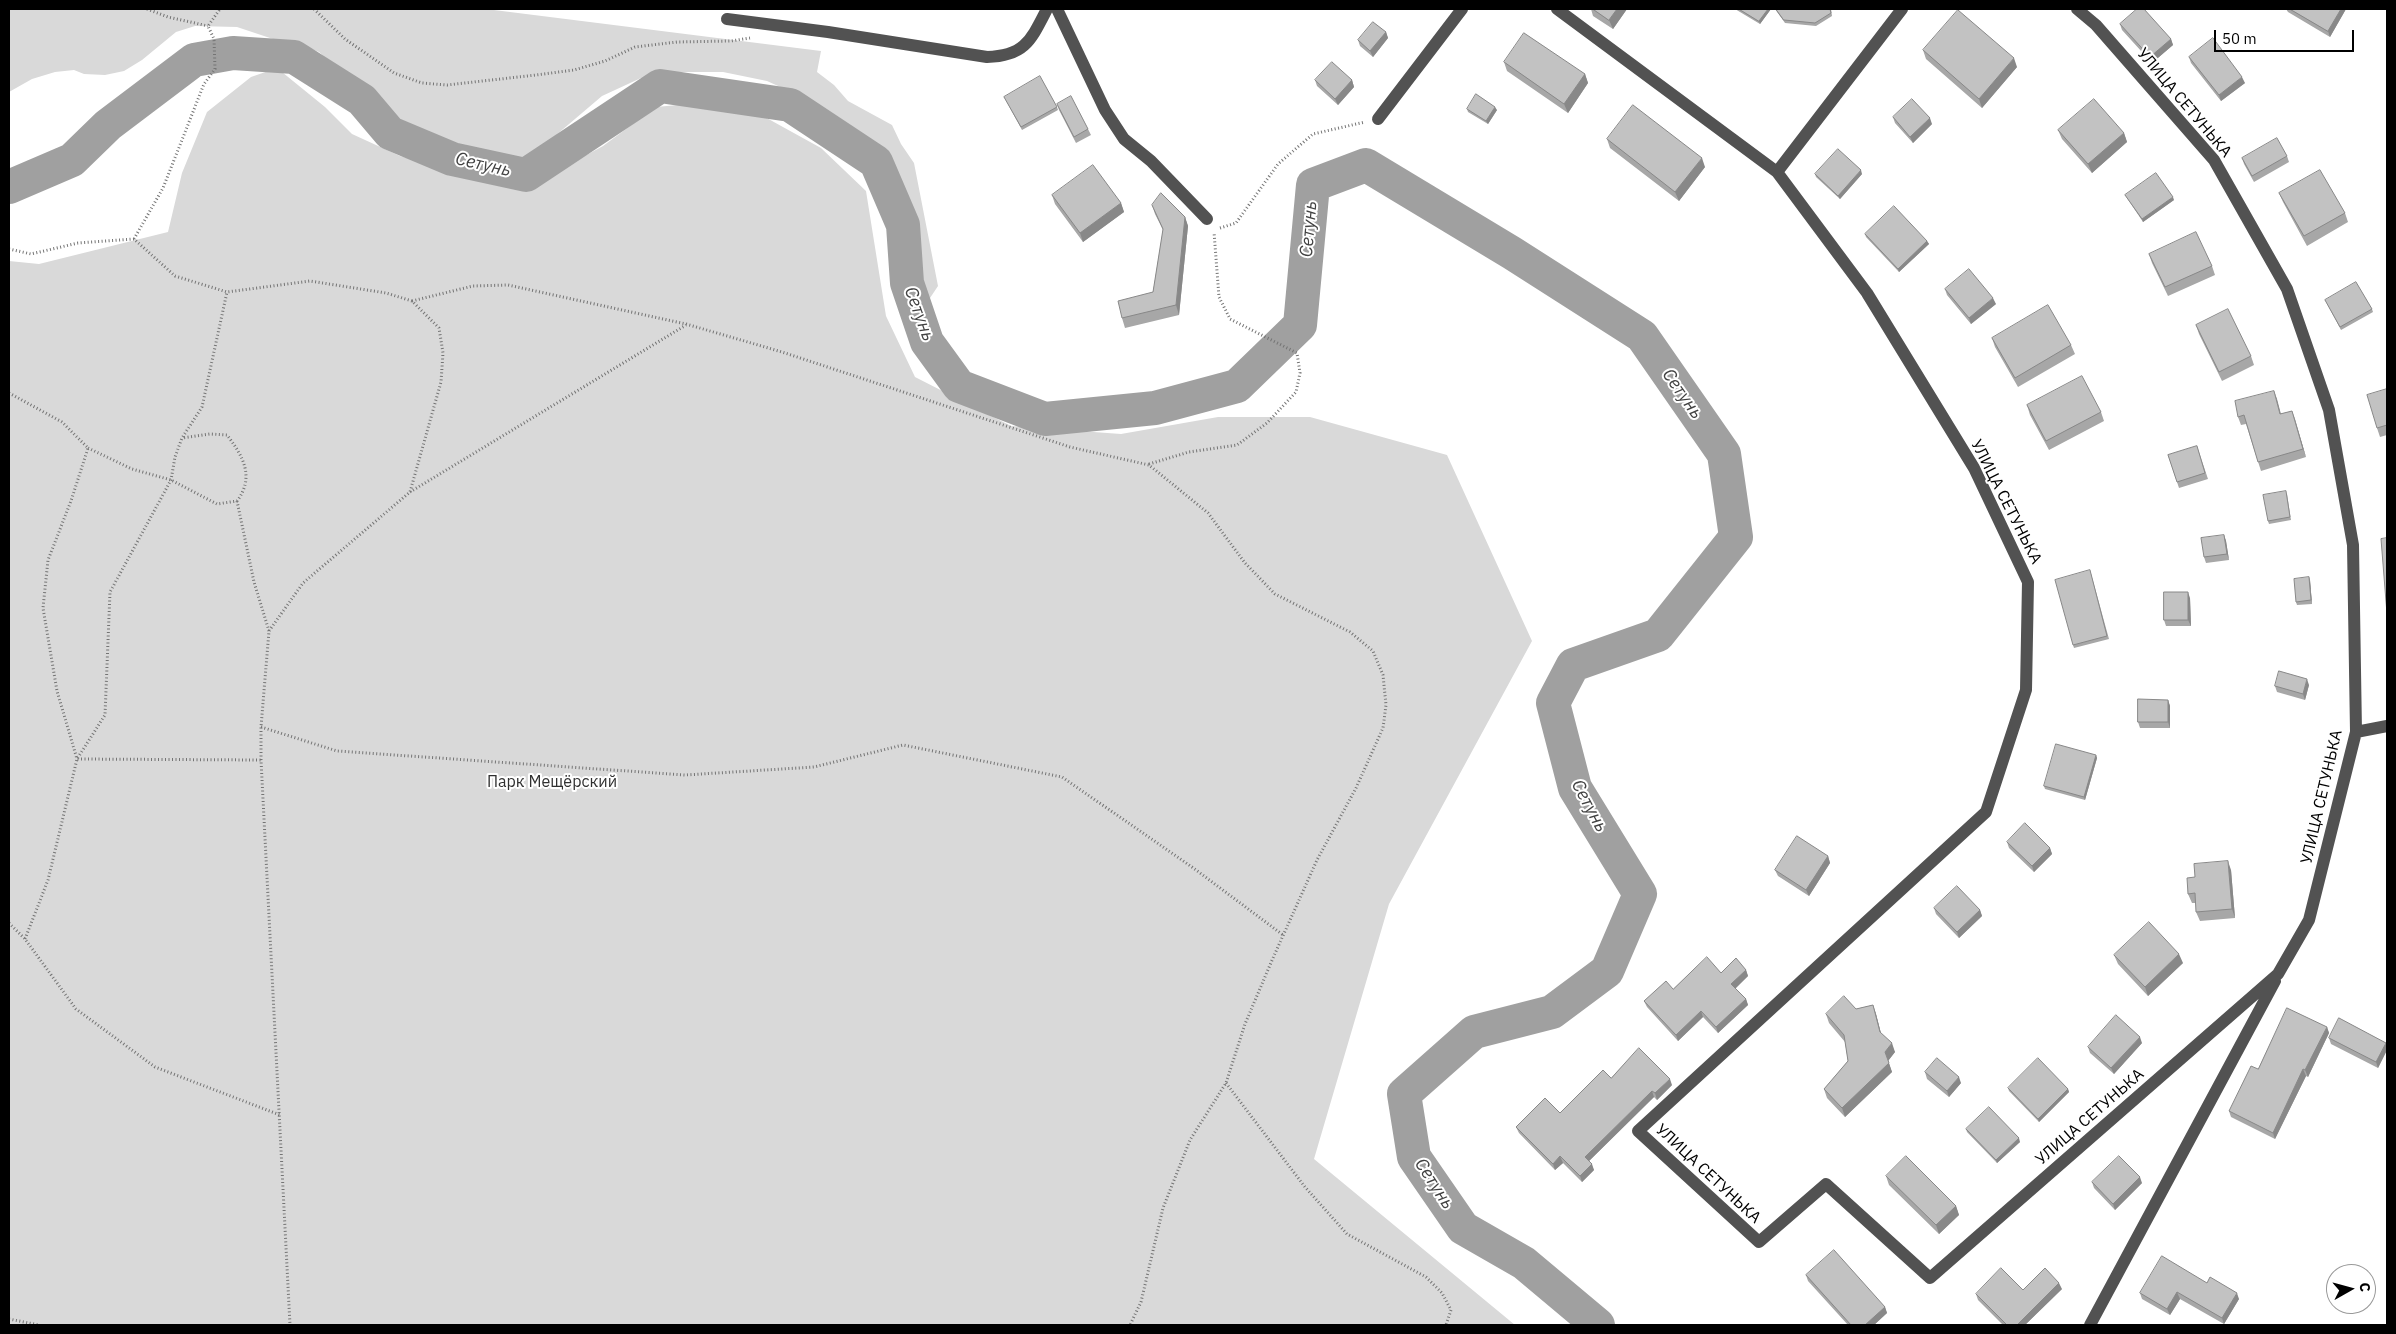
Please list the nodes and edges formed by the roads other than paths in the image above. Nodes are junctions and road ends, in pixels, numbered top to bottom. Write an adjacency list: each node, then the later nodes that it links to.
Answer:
1 (1047, 9): 7 (street)
2 (1057, 9): 10 (street)
3 (1462, 9): 8 (street)
4 (1558, 9): 9 (street)
5 (1902, 9): 9 (street)
6 (2077, 9): 12 (street, УЛИЦА СЕТУНЬКА)
7 (727, 19)
8 (1378, 119)
9 (1778, 172): 13 (street, УЛИЦА СЕТУНЬКА)
10 (1210, 225)
11 (2387, 726): 12 (street)
12 (2356, 732): 13 (street, УЛИЦА СЕТУНЬКА)
13 (2278, 974): 14 (street)
14 (2090, 1325)

